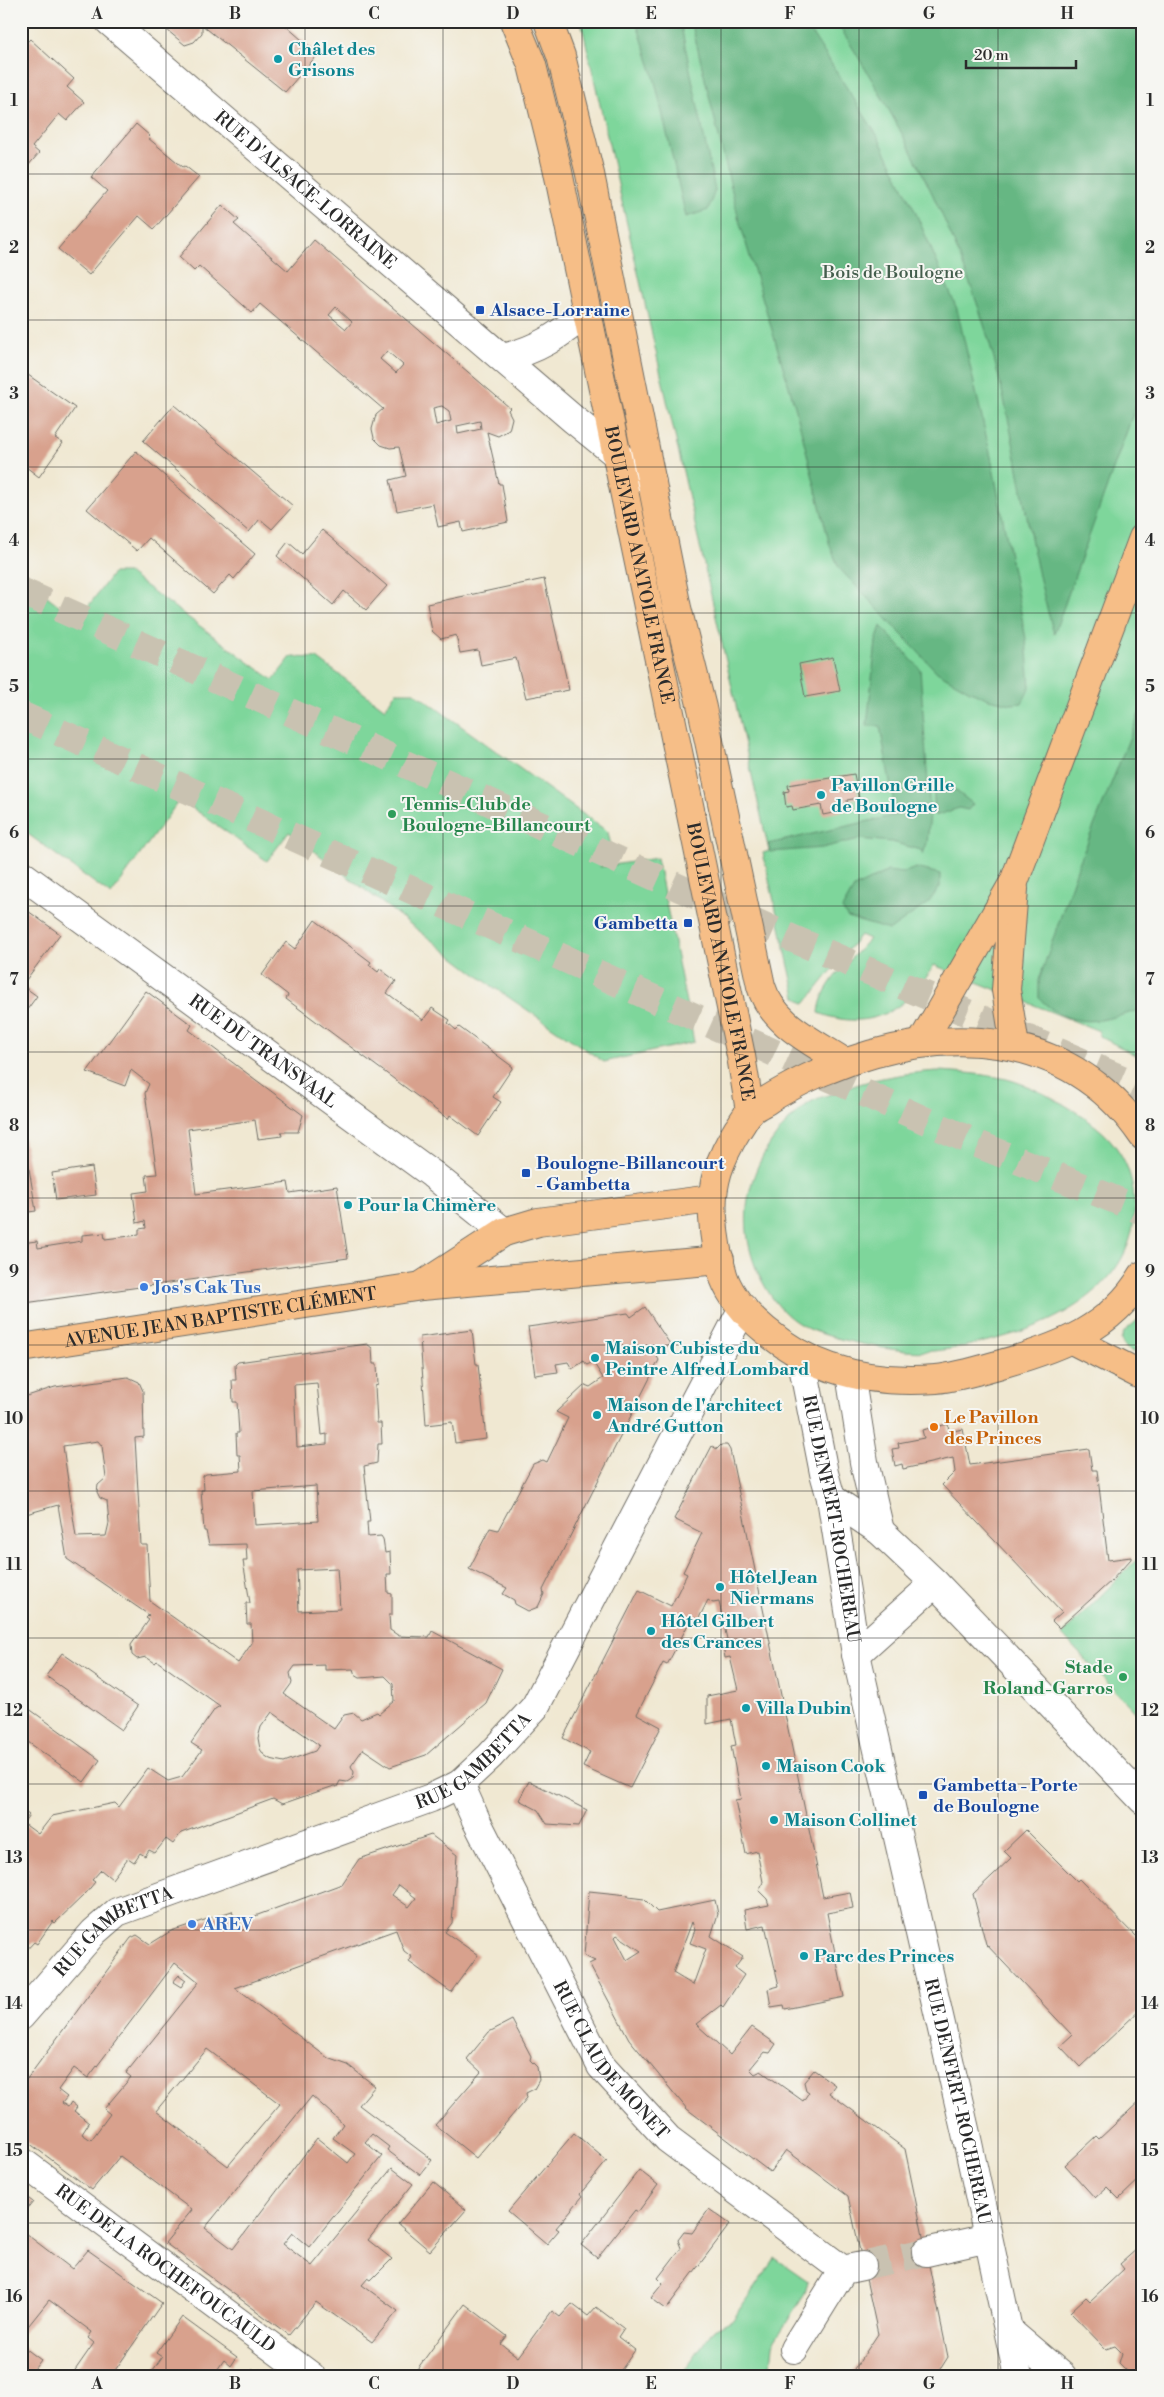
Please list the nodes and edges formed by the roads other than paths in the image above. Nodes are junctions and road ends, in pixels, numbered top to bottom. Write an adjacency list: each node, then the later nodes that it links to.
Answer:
1 (109, 21): 5 (street, RUE D'ALSACE-LORRAINE)
2 (514, 21): 4 (main road, BOULEVARD ANATOLE FRANCE)
3 (548, 21): 7 (main road, BOULEVARD ANATOLE FRANCE)
4 (586, 314): 5 (street); 6 (main road, BOULEVARD ANATOLE FRANCE)
5 (504, 358): 6 (street, RUE D'ALSACE-LORRAINE)
6 (616, 455): 7 (street, RUE D'ALSACE-LORRAINE); 14 (main road, BOULEVARD ANATOLE FRANCE)
7 (652, 484): 13 (main road, BOULEVARD ANATOLE FRANCE)
8 (1143, 538): 10 (main road)
9 (21, 874): 17 (street, RUE DU TRANSVAAL)
10 (1014, 882): 11 (main road); 12 (main road)
11 (922, 1042): 12 (main road); 13 (main road)
12 (1016, 1046): 15 (main road)
13 (844, 1062): 14 (main road)
14 (750, 1111): 16 (main road)
15 (1139, 1126)
16 (712, 1199): 17 (main road, AVENUE JEAN BAPTISTE CLÉMENT); 18 (main road)
17 (504, 1232): 20 (main road, AVENUE JEAN BAPTISTE CLÉMENT)
18 (720, 1260): 20 (main road, AVENUE JEAN BAPTISTE CLÉMENT); 21 (main road)
19 (1143, 1274): 22 (main road)
20 (422, 1286): 23 (main road, AVENUE JEAN BAPTISTE CLÉMENT)
21 (742, 1308): 24 (main road); 31 (street, RUE GAMBETTA)
22 (1072, 1340): 25 (main road); 26 (main road)
23 (21, 1348)
24 (800, 1356): 25 (main road); 27 (street, RUE DENFERT-ROCHEREAU)
25 (850, 1374): 28 (street)
26 (1143, 1376)
27 (831, 1498): 28 (street); 30 (street, RUE DENFERT-ROCHEREAU)
28 (880, 1531): 29 (street)
29 (935, 1583): 30 (street, RUE DENFERT-ROCHEREAU); 32 (street)
30 (856, 1654): 35 (street, RUE DENFERT-ROCHEREAU)
31 (460, 1784): 33 (street, RUE GAMBETTA); 38 (street, RUE CLAUDE MONET)
32 (1143, 1800)
33 (21, 2016)
34 (21, 2161): 39 (street, RUE DE LA ROCHEFOUCAULD)
35 (988, 2238): 36 (street); 37 (street, RUE DENFERT-ROCHEREAU)
36 (926, 2252)
37 (1010, 2332): 40 (street, RUE DENFERT-ROCHEREAU); 41 (street)
38 (794, 2349)
39 (311, 2376)
40 (1018, 2376)
41 (1062, 2376)

